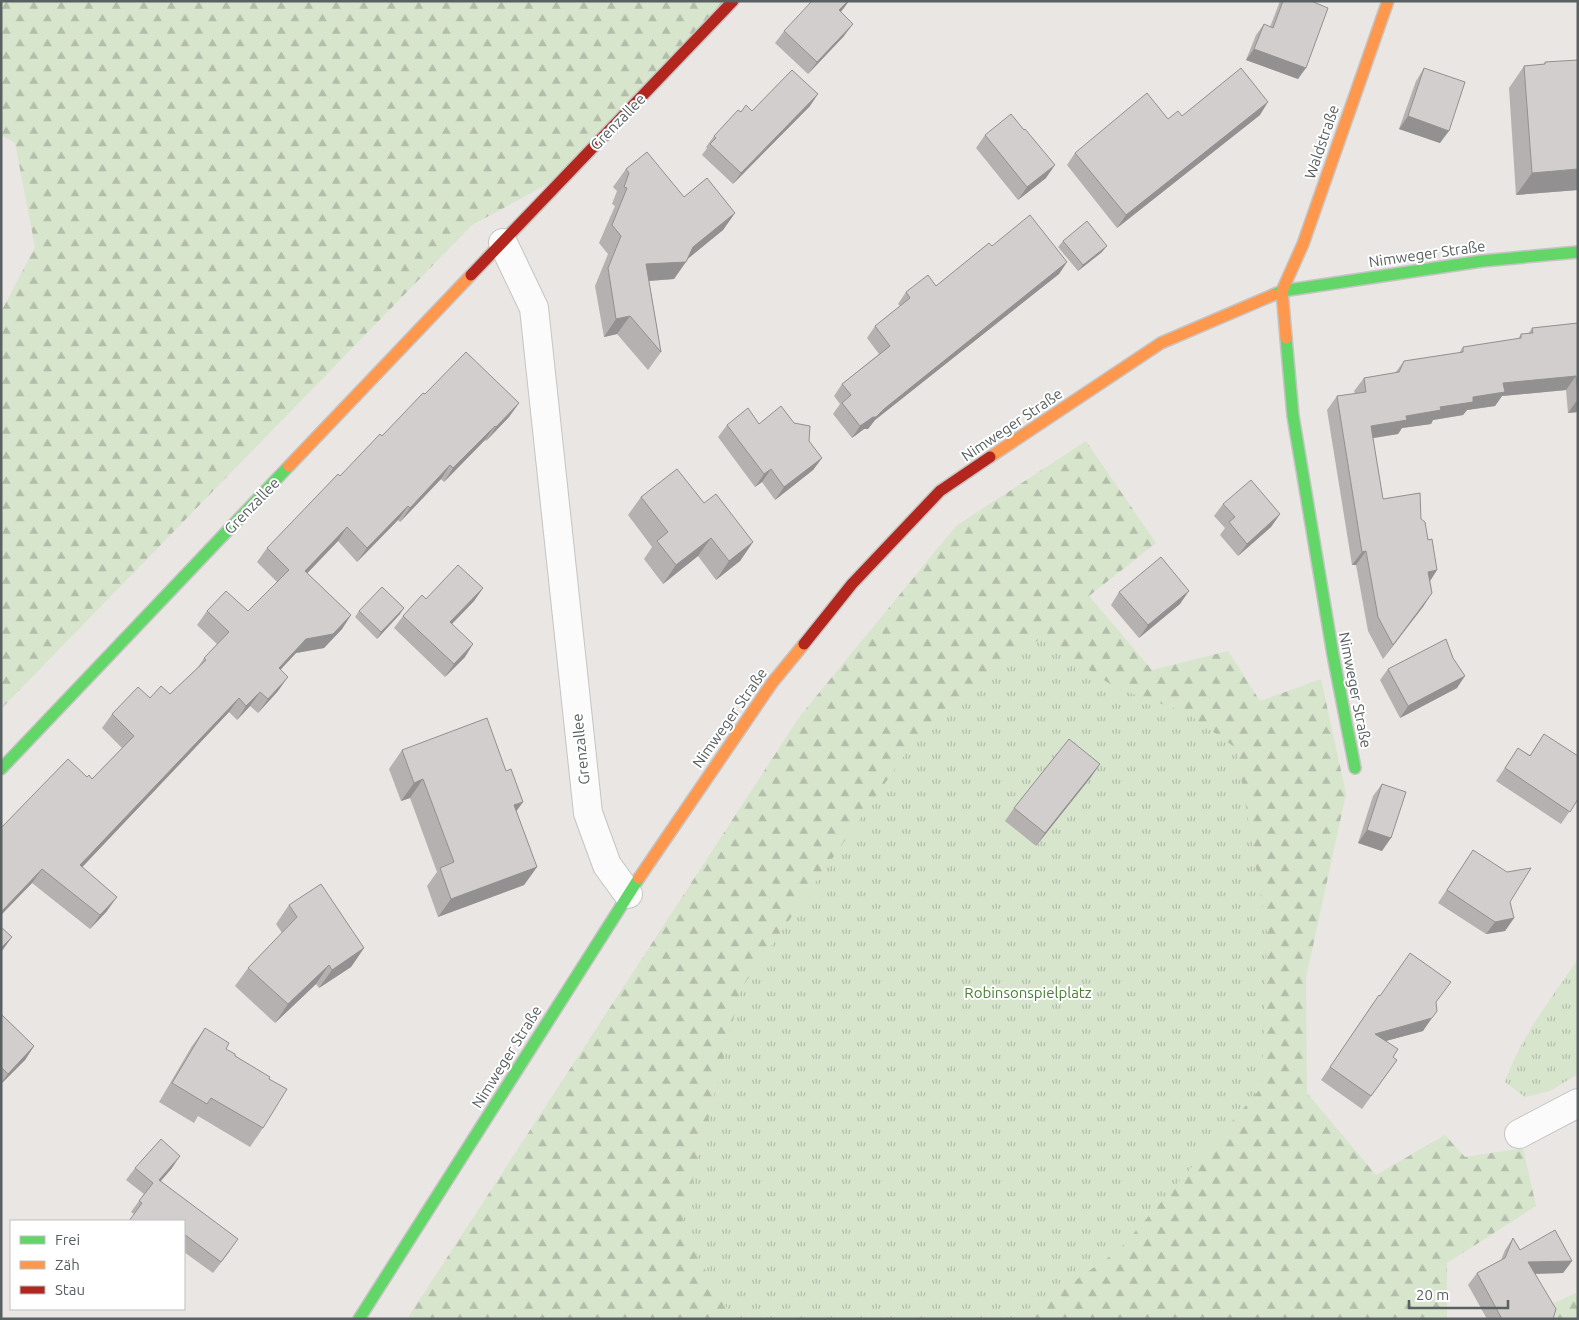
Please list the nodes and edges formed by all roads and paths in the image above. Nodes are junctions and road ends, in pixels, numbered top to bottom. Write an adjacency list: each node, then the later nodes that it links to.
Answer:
1 (733, 1): 3 (street, Grenzallee)
2 (1388, 1): 5 (street, Waldstraße)
3 (503, 243): 7 (street, Grenzallee); 8 (street, Grenzallee)
4 (1578, 252): 5 (street, Nimweger Straße)
5 (1282, 291): 6 (street, Nimweger Straße); 8 (street, Nimweger Straße)
6 (1355, 768)
7 (1, 769)
8 (628, 894): 11 (street, Nimweger Straße)
9 (1578, 1103): 10 (street)
10 (1519, 1134)
11 (359, 1319)

